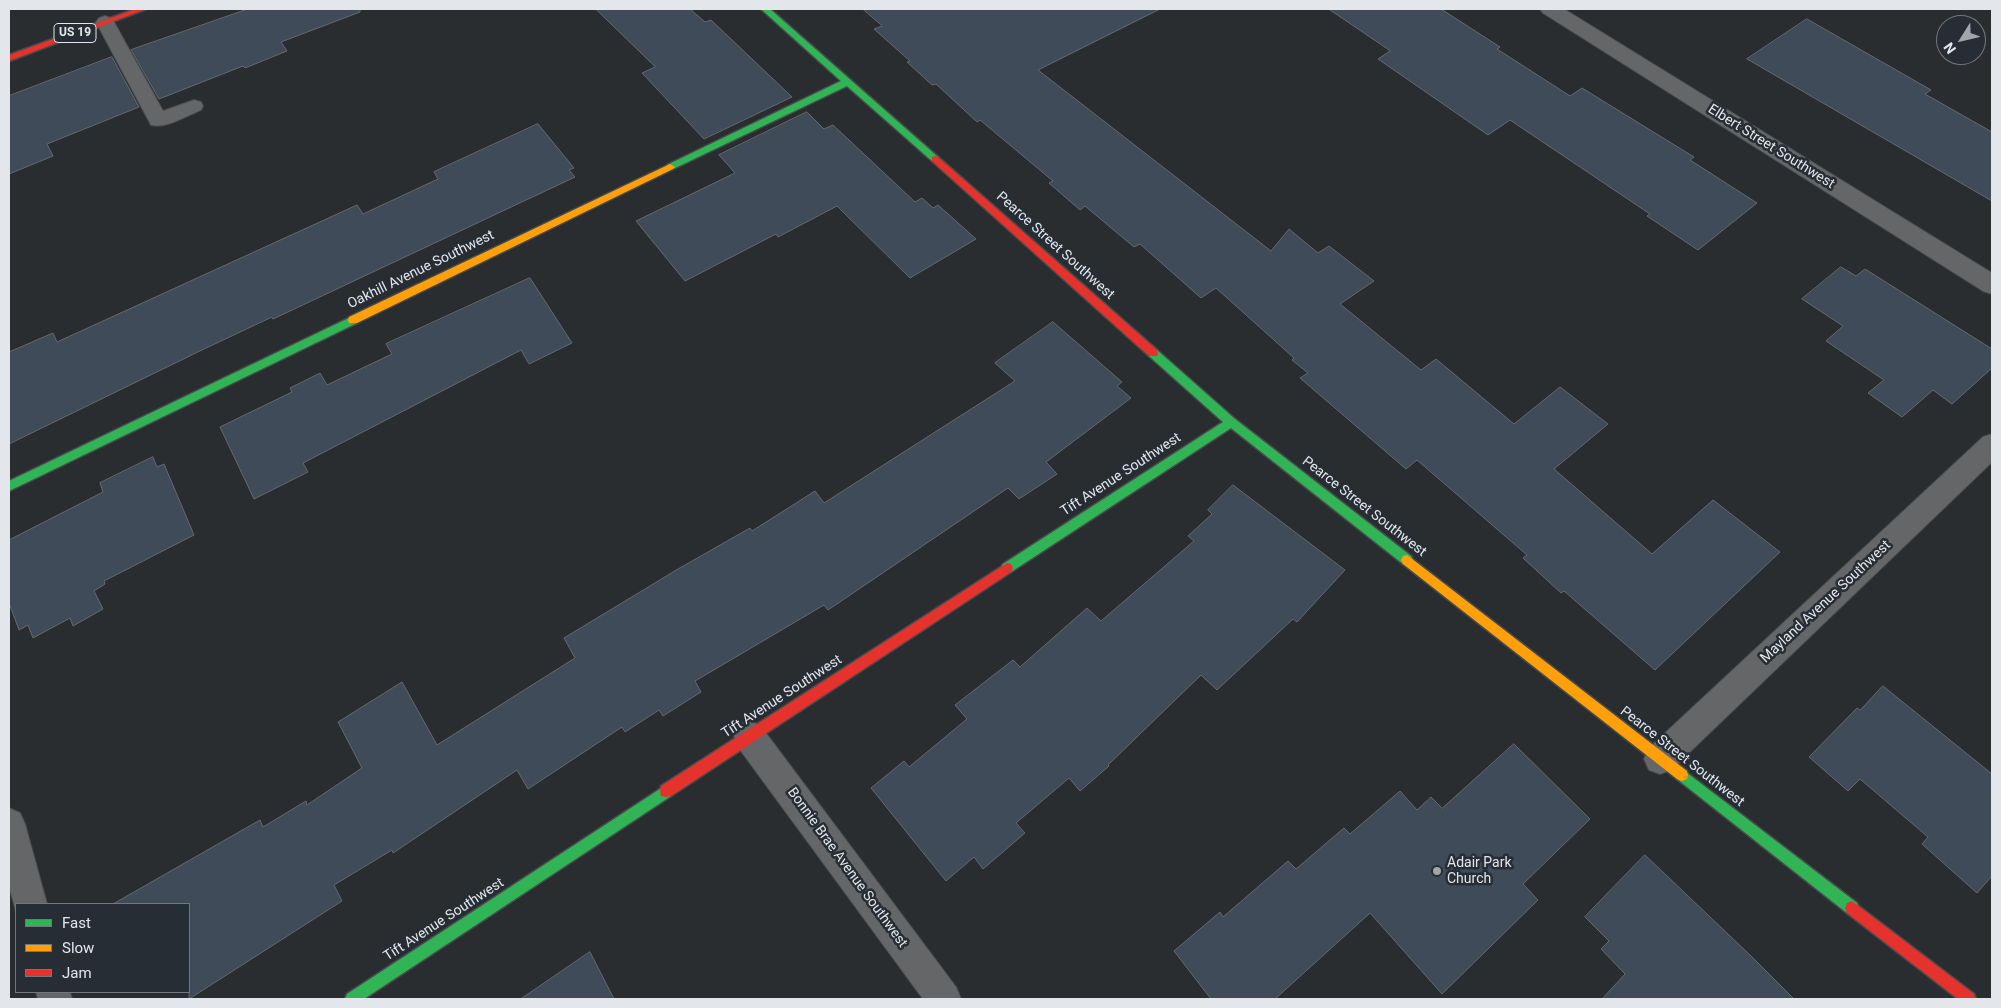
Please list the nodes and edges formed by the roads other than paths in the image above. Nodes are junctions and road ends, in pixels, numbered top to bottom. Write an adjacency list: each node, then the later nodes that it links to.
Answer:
1 (142, 9): 4 (street, US 19)
2 (765, 9): 6 (street, Pearce Street Southwest)
3 (1550, 9): 8 (street, Elbert Street Southwest)
4 (105, 22): 5 (street, US 19); 7 (lane)
5 (9, 58)
6 (847, 82): 9 (street, Pearce Street Southwest); 11 (street, Oakhill Avenue Southwest)
7 (194, 106)
8 (1992, 285)
9 (1231, 422): 12 (street, Tift Avenue Southwest); 13 (street, Pearce Street Southwest)
10 (1992, 445): 13 (street, Mayland Avenue Southwest)
11 (9, 486)
12 (749, 736): 16 (street, Tift Avenue Southwest); 17 (street, Bonnie Brae Avenue Southwest)
13 (1660, 759): 18 (street, Pearce Street Southwest)
14 (9, 824): 15 (street)
15 (30, 903)
16 (352, 999)
17 (944, 999)
18 (1968, 999)

